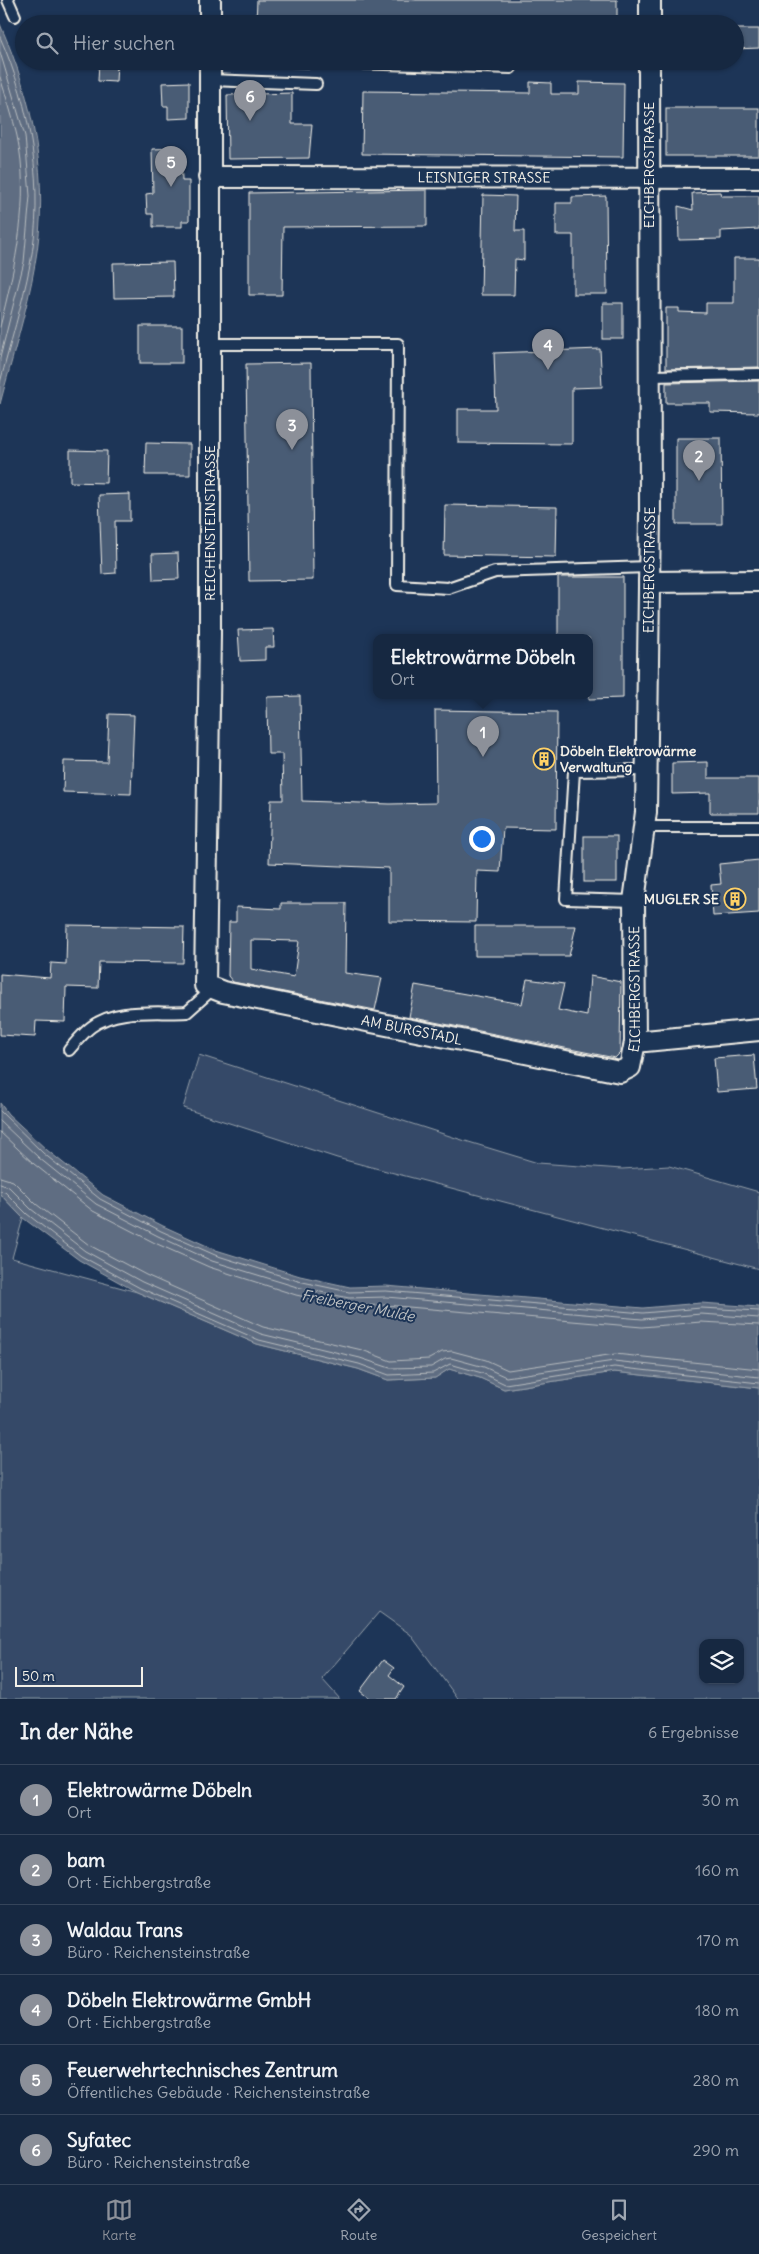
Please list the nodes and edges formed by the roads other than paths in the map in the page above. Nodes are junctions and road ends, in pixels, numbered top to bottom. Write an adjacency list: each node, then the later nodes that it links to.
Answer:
1 (8, 0): 6 (lane)
2 (210, 0): 4 (street)
3 (650, 0): 5 (street)
4 (210, 15)
5 (650, 15)
6 (15, 16)
7 (650, 70): 12 (street, EICHBERGSTRASSE)
8 (210, 71): 9 (lane); 10 (street, REICHENSTEINSTRASSE)
9 (316, 84)
10 (209, 177): 12 (street, LEISNIGER STRASSE); 13 (street, REICHENSTEINSTRASSE)
11 (759, 178): 12 (street, LEISNIGER STRASSE)
12 (648, 179): 15 (street, EICHBERGSTRASSE)
13 (210, 344): 16 (lane); 22 (street, REICHENSTEINSTRASSE)
14 (759, 374): 15 (lane)
15 (650, 376): 16 (street, EICHBERGSTRASSE)
16 (649, 574): 17 (street); 18 (street, EICHBERGSTRASSE)
17 (759, 581)
18 (646, 770): 19 (street, EICHBERGSTRASSE); 21 (lane)
19 (645, 827): 20 (lane); 21 (street, EICHBERGSTRASSE)
20 (759, 827)
21 (634, 901): 24 (street, EICHBERGSTRASSE)
22 (209, 986): 25 (lane); 26 (street, AM BURGSTADL)
23 (759, 1030): 24 (street)
24 (635, 1042): 26 (street, EICHBERGSTRASSE)
25 (68, 1050)
26 (620, 1072)

